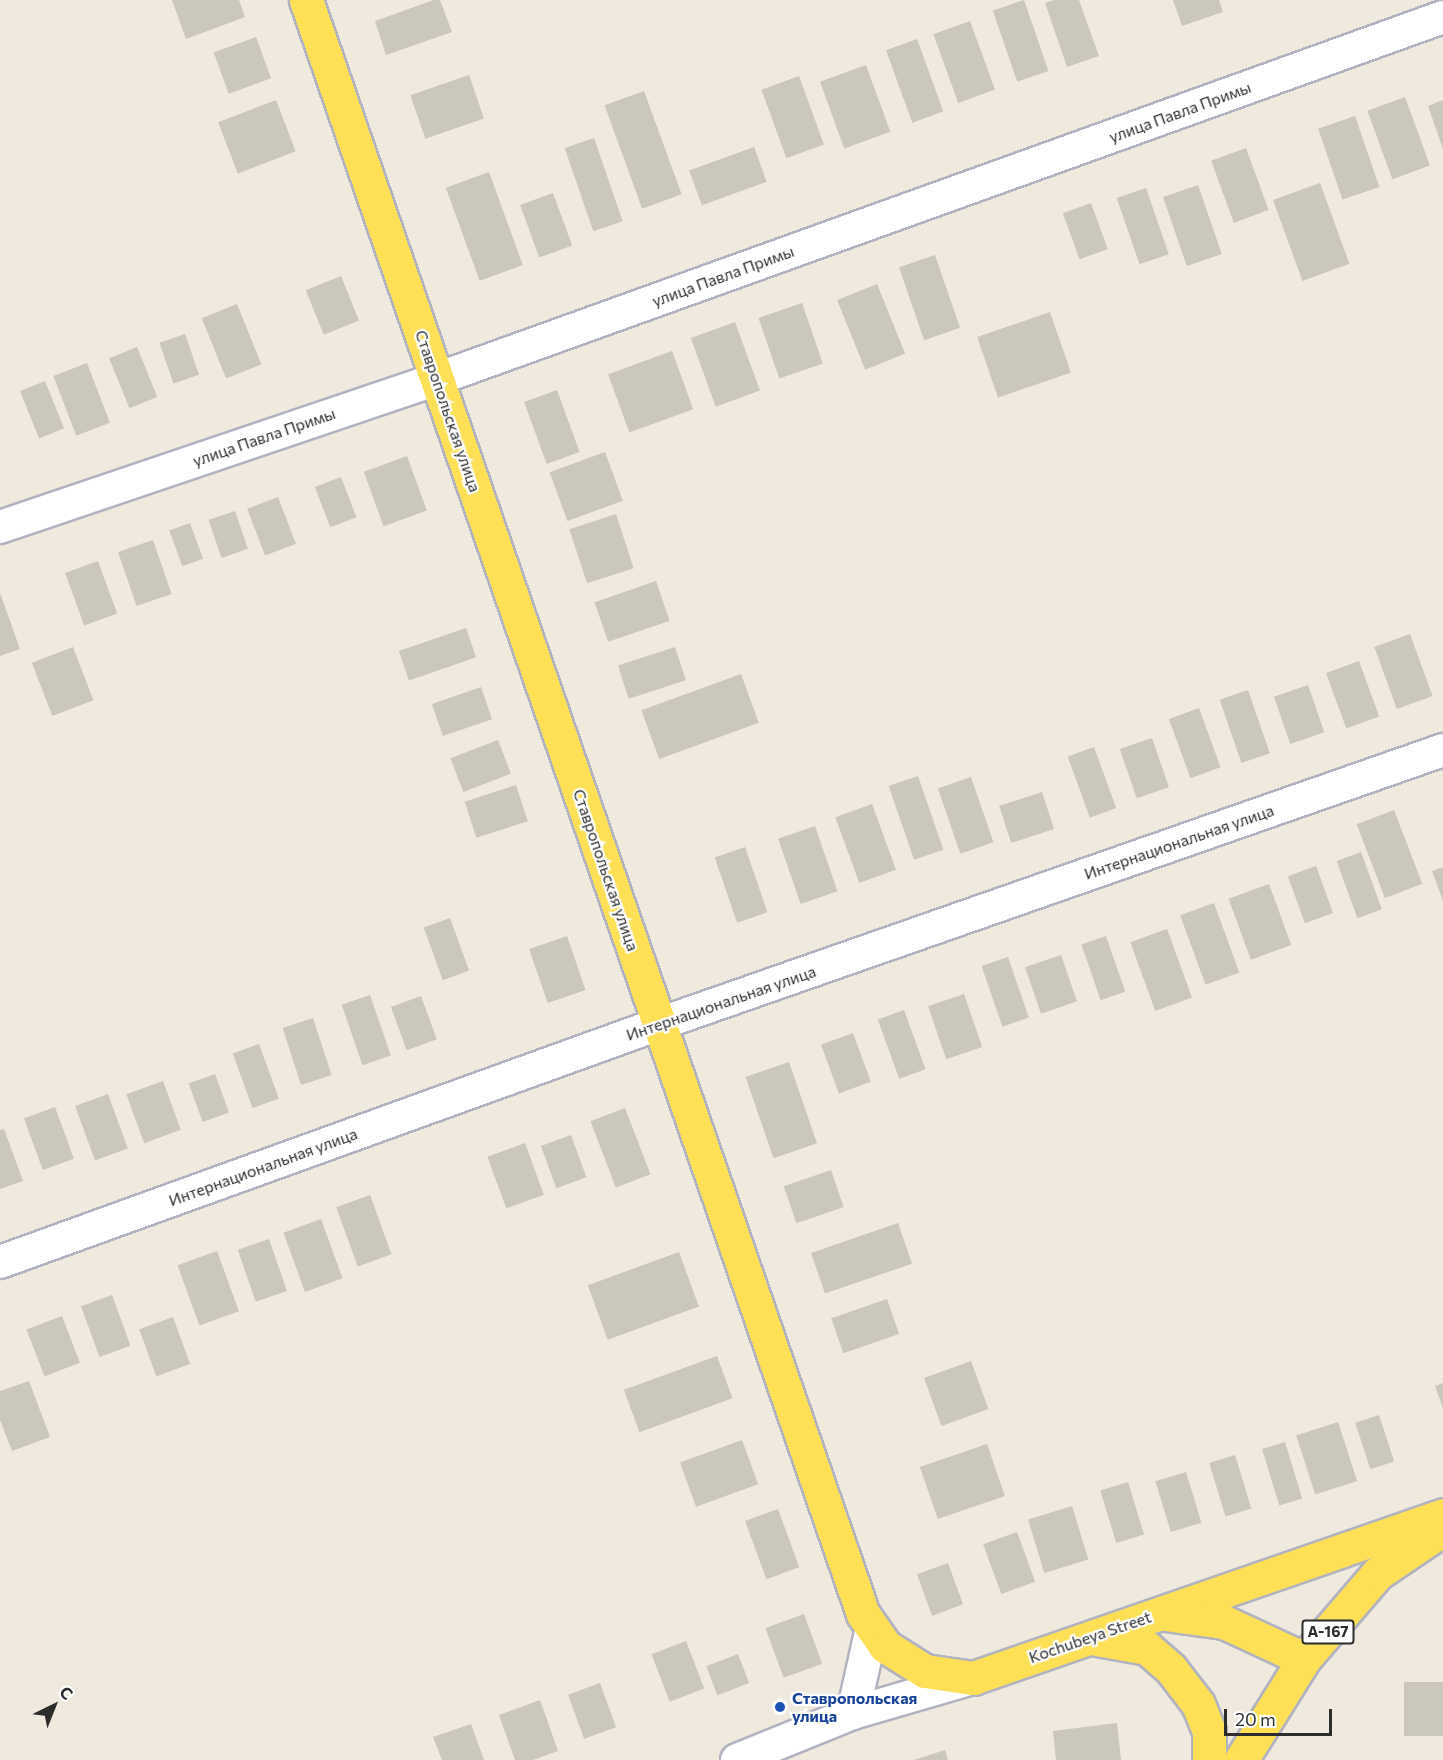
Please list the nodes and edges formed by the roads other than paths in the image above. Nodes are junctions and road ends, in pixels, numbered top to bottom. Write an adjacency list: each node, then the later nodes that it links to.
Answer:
1 (306, 0): 3 (main road, Ставропольская улица)
2 (1443, 17): 3 (street, улица Павла Примы)
3 (437, 379): 4 (street, улица Павла Примы); 6 (main road, Ставропольская улица)
4 (0, 527)
5 (1443, 750): 6 (street, Интернациональная улица)
6 (660, 1024): 7 (street, Интернациональная улица); 11 (main road, Ставропольская улица)
7 (0, 1262)
8 (1443, 1515): 10 (main road, Kochubeya Street)
9 (1443, 1529): 13 (main road, А-167)
10 (1159, 1613): 12 (main road, Kochubeya Street); 13 (main road)
11 (872, 1628): 14 (main road, Ставропольская улица); 15 (street)
12 (1089, 1638): 14 (main road, Kochubeya Street); 18 (main road)
13 (1304, 1659): 19 (main road, А-167)
14 (973, 1678): 15 (street, Kochubeya Street)
15 (853, 1713): 16 (street, Kochubeya Street)
16 (772, 1754): 17 (street, Kochubeya Street)
17 (737, 1760)
18 (1209, 1760)
19 (1240, 1760)

